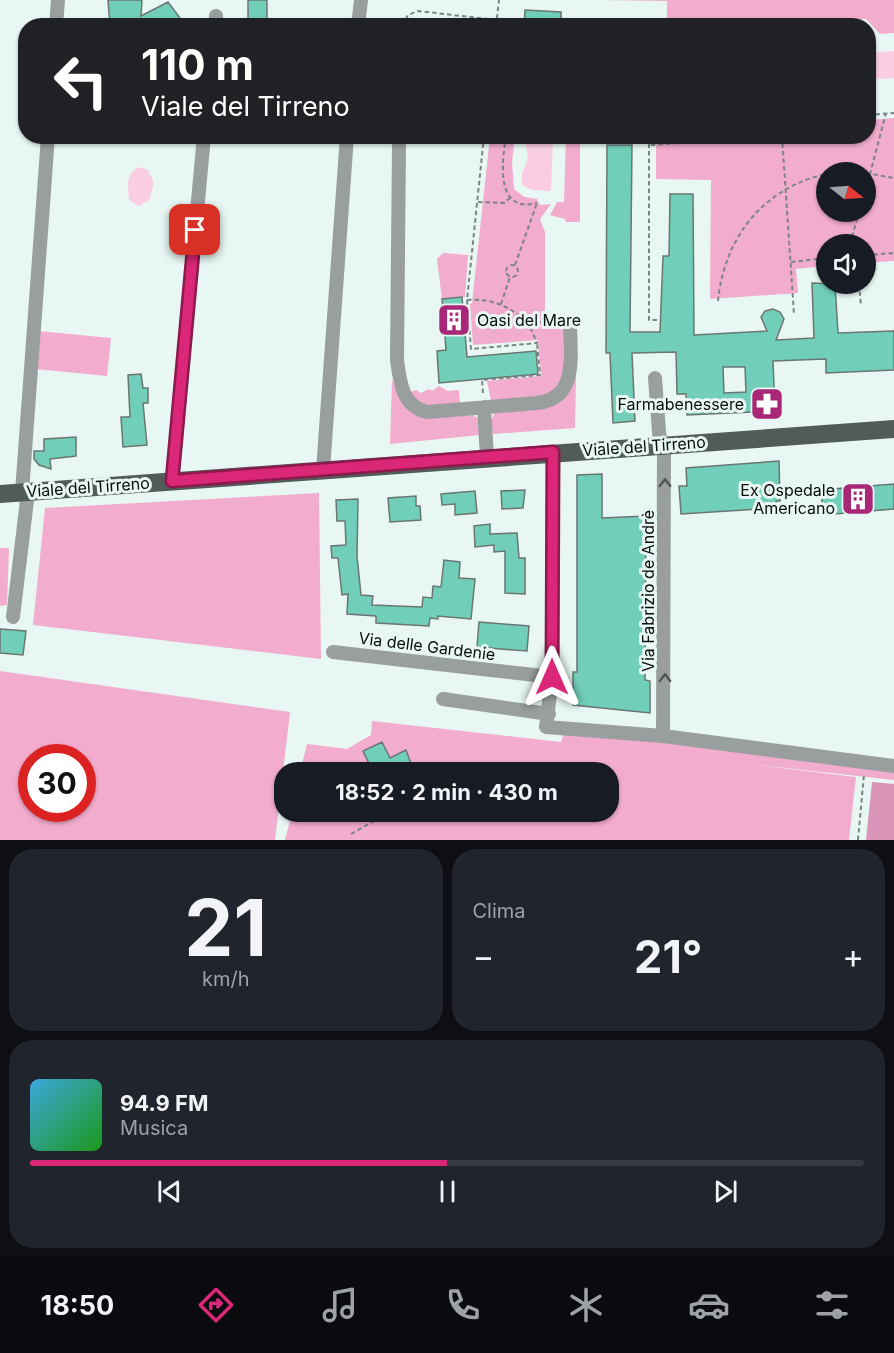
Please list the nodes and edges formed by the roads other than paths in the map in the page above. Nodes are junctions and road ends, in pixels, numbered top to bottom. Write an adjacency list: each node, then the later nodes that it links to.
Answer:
1 (58, 0): 3 (street)
2 (361, 0): 4 (street)
3 (57, 18)
4 (359, 18)
5 (47, 144): 18 (street)
6 (203, 144): 17 (street)
7 (346, 144): 16 (street)
8 (399, 145): 11 (street)
9 (570, 323): 11 (street)
10 (656, 378): 13 (street, Via Fabrizio de Andrè)
11 (484, 407): 15 (street)
12 (894, 429): 13 (main road, Viale del Tirreno)
13 (662, 445): 14 (main road, Viale del Tirreno); 25 (street, Via Fabrizio de Andrè, one-way to 13)
14 (553, 452): 15 (main road, Viale del Tirreno); 22 (street)
15 (487, 457): 16 (main road, Viale del Tirreno)
16 (323, 470): 17 (main road, Viale del Tirreno)
17 (172, 481): 18 (main road, Viale del Tirreno)
18 (25, 492): 19 (main road, Viale del Tirreno); 20 (street)
19 (0, 494)
20 (13, 616)
21 (333, 652): 22 (street, Via delle Gardenie)
22 (552, 677): 24 (street)
23 (443, 699): 24 (street)
24 (548, 721): 25 (street)
25 (663, 736): 26 (street)
26 (894, 766)

